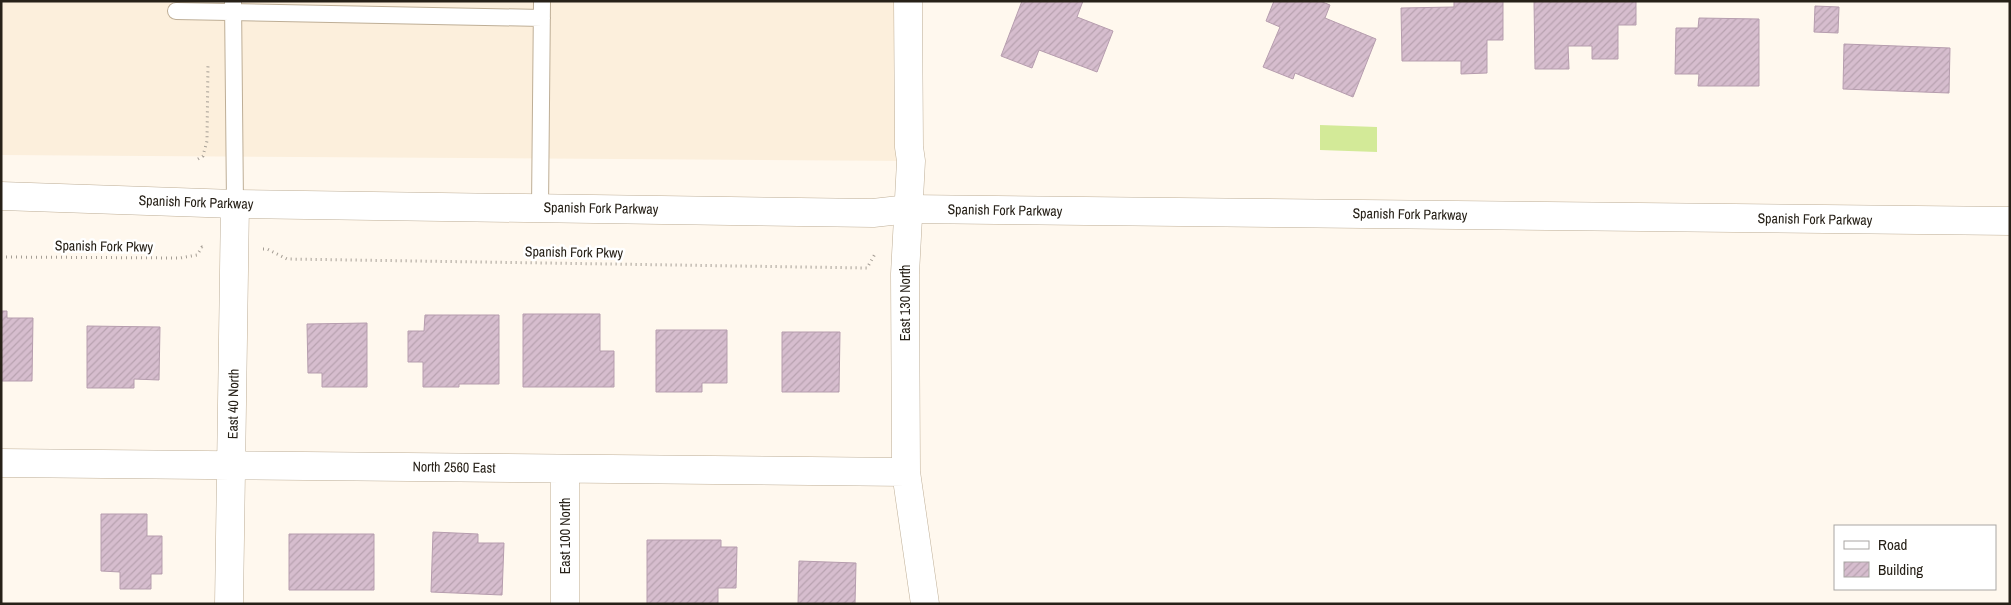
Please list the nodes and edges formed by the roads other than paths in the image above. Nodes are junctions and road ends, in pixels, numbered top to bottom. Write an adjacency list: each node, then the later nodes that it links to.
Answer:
1 (542, 1): 5 (lane)
2 (908, 1): 9 (street, East 130 North)
3 (233, 7): 4 (lane); 5 (lane); 7 (lane)
4 (176, 11)
5 (542, 18): 8 (lane)
6 (1, 196): 7 (street, Spanish Fork Parkway)
7 (235, 204): 8 (street, Spanish Fork Parkway); 12 (street, East 40 North)
8 (540, 208): 9 (street, Spanish Fork Parkway)
9 (909, 209): 10 (street, Spanish Fork Parkway); 14 (street, East 130 North)
10 (2010, 221)
11 (1, 463): 12 (street, North 2560 East)
12 (232, 465): 13 (street, North 2560 East); 15 (street, East 40 North)
13 (565, 469): 14 (street, North 2560 East); 16 (street, East 100 North)
14 (906, 472): 17 (street, East 130 North)
15 (230, 604)
16 (565, 604)
17 (925, 604)

